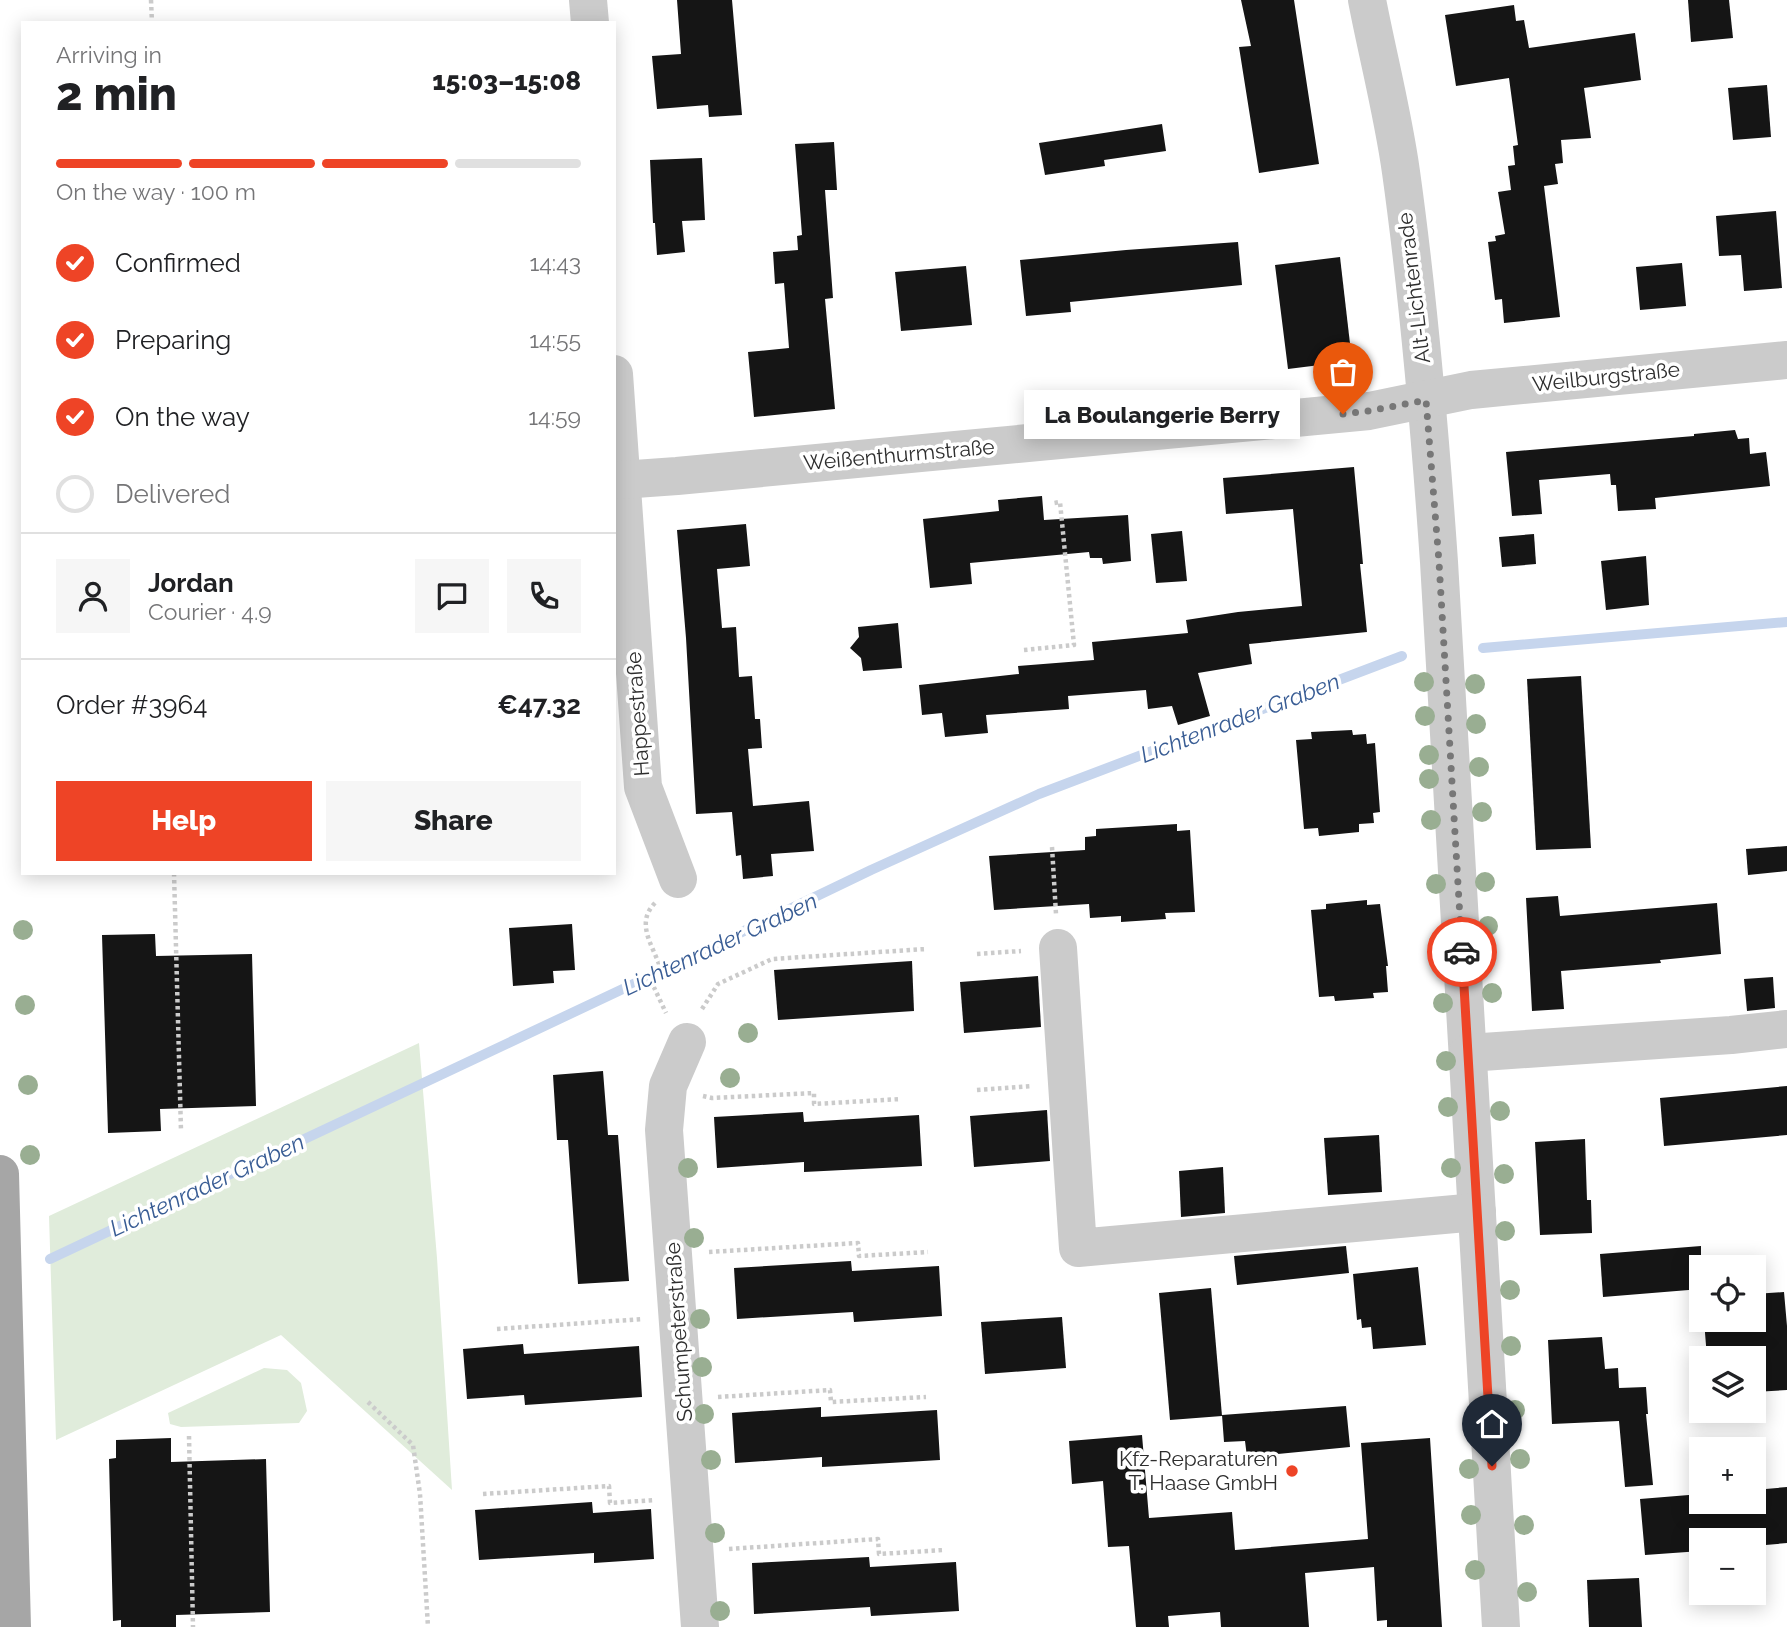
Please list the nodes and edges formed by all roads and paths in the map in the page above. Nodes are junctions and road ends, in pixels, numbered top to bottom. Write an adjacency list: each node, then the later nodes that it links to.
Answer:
1 (151, 0): 4 (path)
2 (588, 0): 5 (street)
3 (1367, 0): 7 (street, Alt-Lichtenrade)
4 (152, 21)
5 (590, 21)
6 (1787, 360): 7 (street, Weilburgstraße)
7 (1426, 400): 9 (street, Weißenthurmstraße); 21 (street, Alt-Lichtenrade)
8 (616, 404): 9 (street, Happestraße)
9 (621, 480): 14 (street, Happestraße)
10 (1054, 503): 11 (path)
11 (1024, 650)
12 (1052, 847): 15 (path)
13 (174, 875): 26 (path)
14 (678, 879): 18 (path)
15 (1058, 948): 17 (path); 22 (street)
16 (926, 949): 20 (path)
17 (977, 954)
18 (657, 994)
19 (1787, 1029): 21 (street)
20 (687, 1042): 23 (street, Schumpeterstraße)
21 (1468, 1053): 28 (street, Alt-Lichtenrade)
22 (1068, 1083): 24 (path); 28 (street)
23 (668, 1086): 25 (path); 30 (street, Schumpeterstraße)
24 (977, 1090)
25 (901, 1099)
26 (181, 1131)
27 (0, 1174): 41 (main road)
28 (1477, 1212): 45 (street, Alt-Lichtenrade)
29 (928, 1252): 30 (path)
30 (673, 1254): 31 (street, Schumpeterstraße)
31 (678, 1316): 32 (path); 34 (street, Schumpeterstraße)
32 (497, 1329)
33 (926, 1397): 34 (path)
34 (684, 1399): 38 (street, Schumpeterstraße)
35 (368, 1402): 43 (path)
36 (189, 1436): 42 (path)
37 (483, 1494): 38 (path)
38 (691, 1498): 40 (street, Schumpeterstraße)
39 (944, 1550): 40 (path)
40 (695, 1551): 44 (street, Schumpeterstraße)
41 (12, 1627)
42 (193, 1627)
43 (428, 1627)
44 (701, 1627)
45 (1501, 1627)

